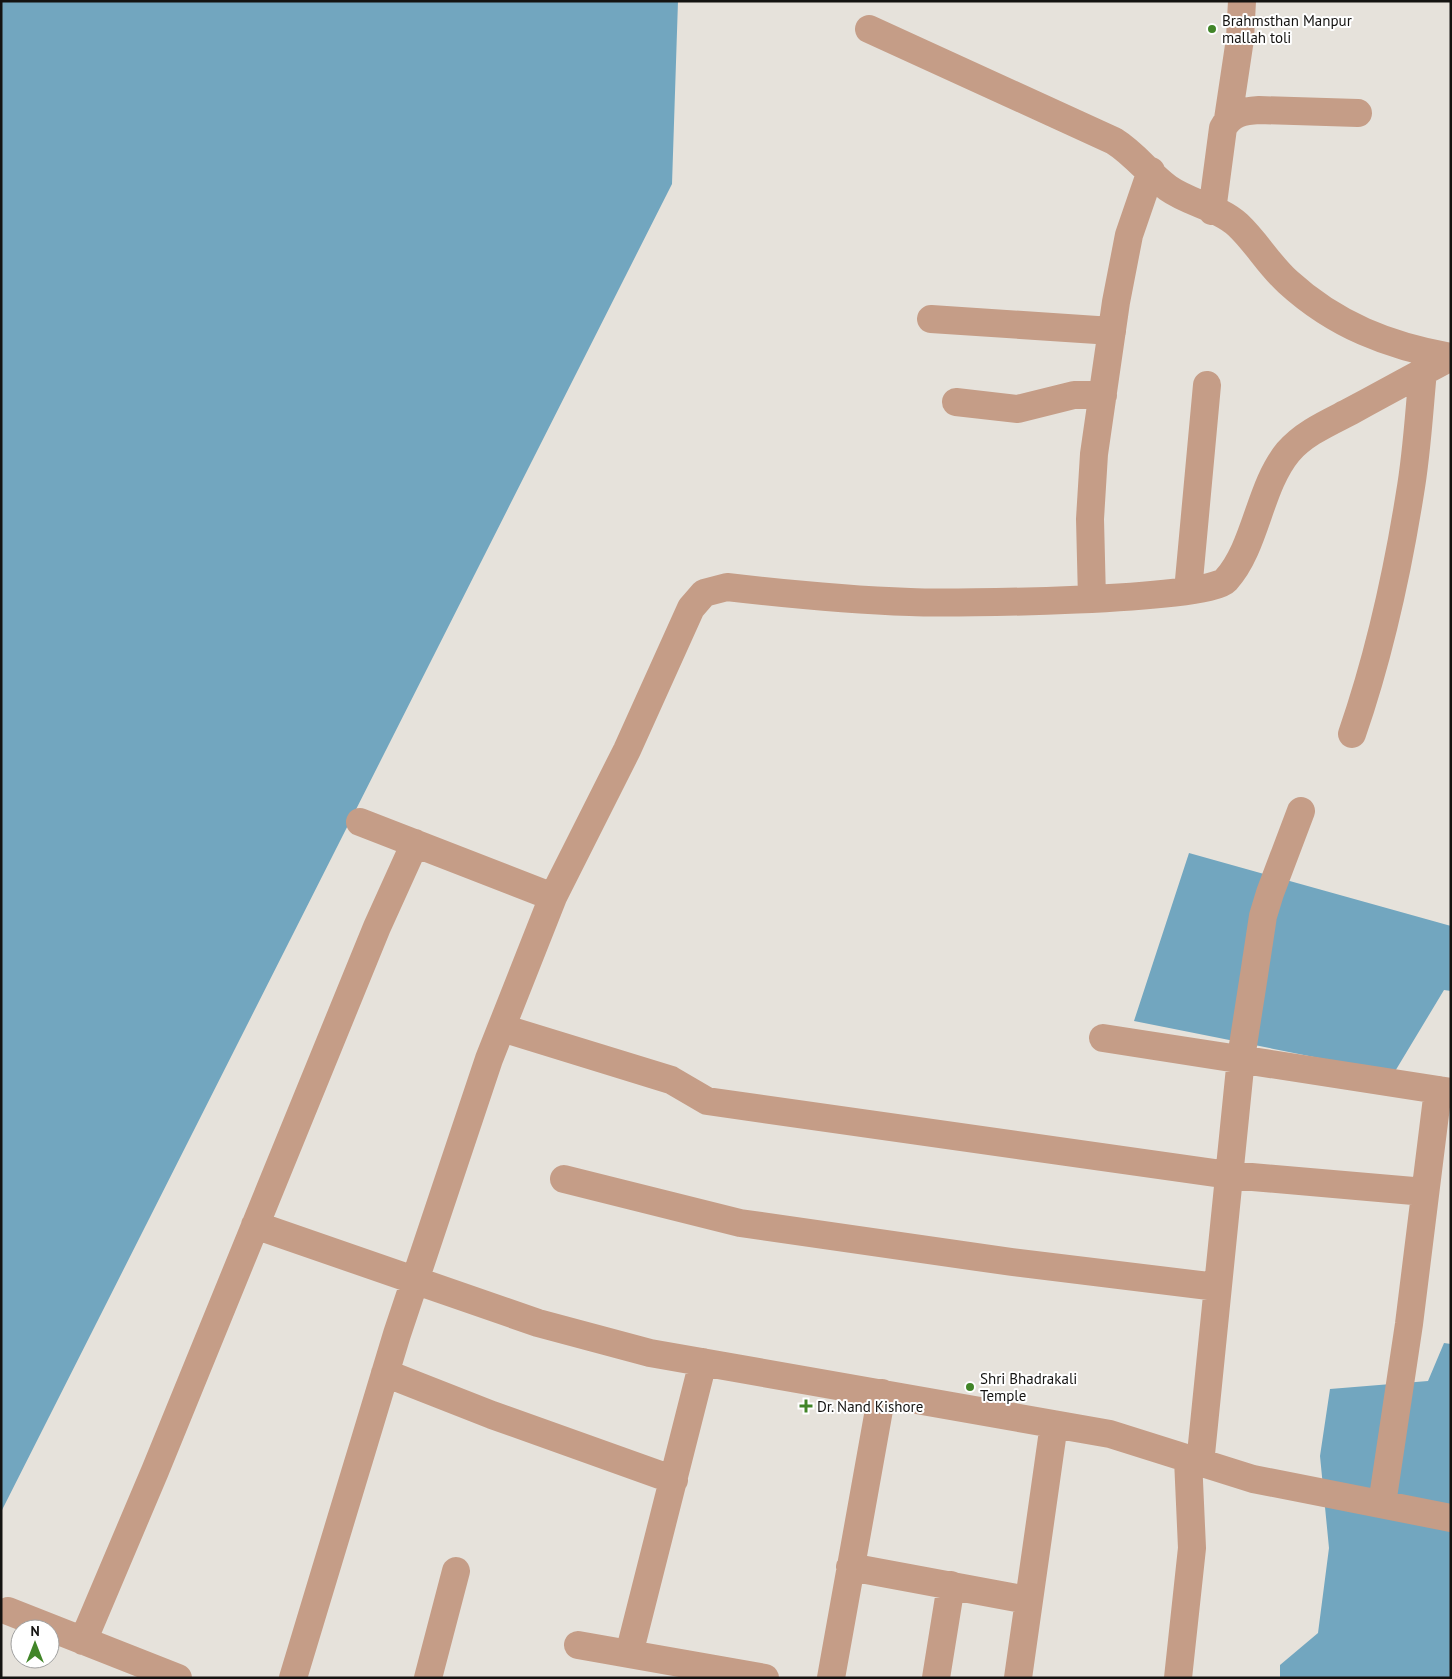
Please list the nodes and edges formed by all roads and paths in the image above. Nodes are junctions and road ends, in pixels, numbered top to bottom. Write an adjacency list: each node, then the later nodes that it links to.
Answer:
1 (1242, 1): 4 (street)
2 (869, 29): 5 (street)
3 (1358, 113): 4 (street)
4 (1228, 119): 6 (street)
5 (1150, 171): 6 (street); 8 (street)
6 (1212, 211): 9 (street)
7 (931, 319): 8 (street)
8 (1112, 331): 12 (street)
9 (1451, 357): 10 (street)
10 (1423, 372): 14 (street); 16 (street)
11 (1206, 384): 14 (street)
12 (1103, 395): 13 (street); 15 (street)
13 (956, 402)
14 (1188, 591): 15 (street)
15 (1092, 599): 20 (street)
16 (1352, 734)
17 (1301, 811): 23 (street)
18 (360, 822): 19 (street)
19 (415, 843): 20 (street); 28 (street)
20 (553, 897): 21 (street)
21 (502, 1028): 25 (street); 29 (street)
22 (1103, 1038): 23 (street)
23 (1241, 1058): 24 (street); 25 (street)
24 (1444, 1091): 27 (street)
25 (1228, 1175): 27 (street); 30 (street)
26 (564, 1179): 30 (street)
27 (1425, 1192): 37 (street)
28 (255, 1225): 29 (street); 44 (street)
29 (416, 1279): 31 (street); 32 (street)
30 (1217, 1287): 35 (street)
31 (703, 1362): 33 (street); 36 (street)
32 (385, 1373): 36 (street); 48 (street)
33 (882, 1393): 34 (street); 39 (street)
34 (1054, 1424): 35 (street); 42 (street)
35 (1194, 1462): 37 (street); 54 (street)
36 (674, 1480): 46 (street)
37 (1382, 1504): 38 (street)
38 (1451, 1518)
39 (850, 1567): 41 (street); 51 (street)
40 (456, 1571): 49 (street)
41 (951, 1586): 42 (street); 52 (street)
42 (1028, 1600): 53 (street)
43 (8, 1611): 44 (street)
44 (83, 1641): 47 (street)
45 (578, 1645): 46 (street)
46 (629, 1654): 50 (street)
47 (178, 1678)
48 (293, 1678)
49 (428, 1678)
50 (765, 1678)
51 (831, 1678)
52 (936, 1678)
53 (1018, 1678)
54 (1178, 1678)

